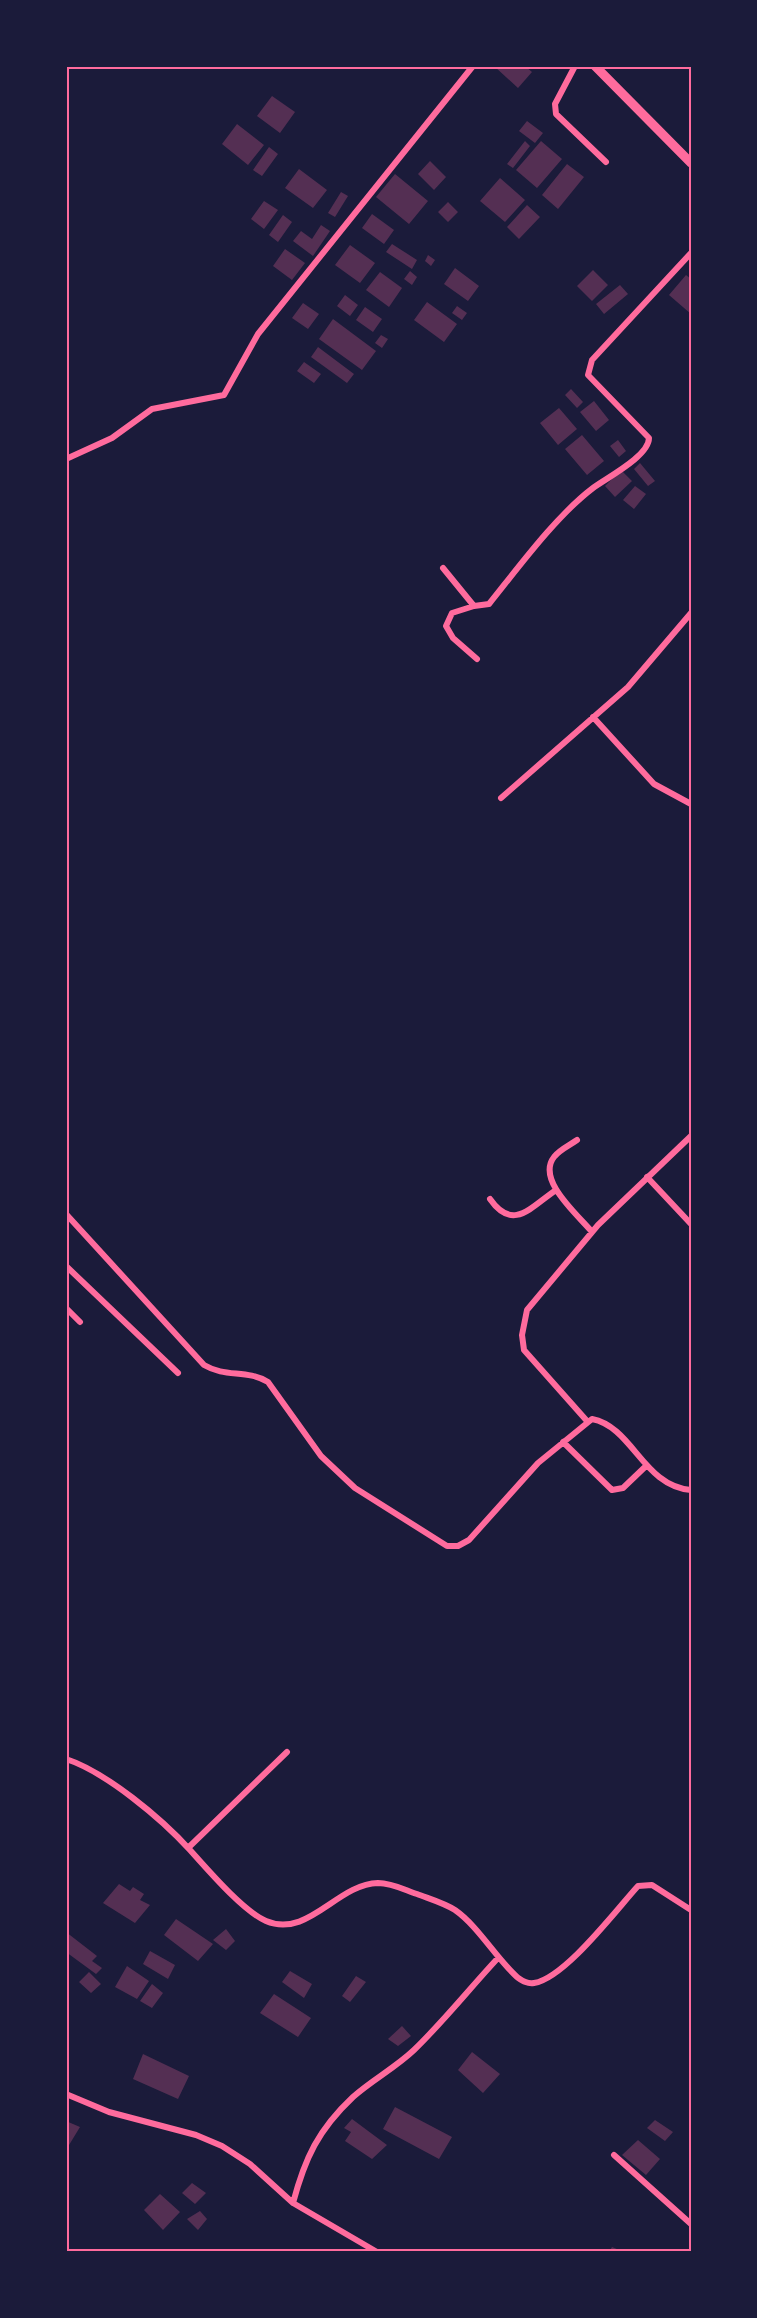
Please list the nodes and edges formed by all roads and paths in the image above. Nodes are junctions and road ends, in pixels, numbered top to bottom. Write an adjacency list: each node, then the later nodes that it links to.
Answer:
1 (473, 66): 7 (street)
2 (576, 66): 4 (street)
3 (595, 66): 5 (street)
4 (606, 162)
5 (691, 163)
6 (691, 253): 9 (street)
7 (66, 459)
8 (443, 568): 9 (street)
9 (474, 606): 11 (street)
10 (691, 612): 12 (street)
11 (477, 659)
12 (593, 717): 13 (street); 14 (street)
13 (501, 798)
14 (691, 804)
15 (577, 1140): 18 (street)
16 (690, 1140): 17 (street)
17 (647, 1178): 21 (street); 22 (street)
18 (556, 1190): 19 (street); 22 (street)
19 (490, 1199)
20 (66, 1214): 28 (street)
21 (691, 1224)
22 (592, 1232): 27 (street)
23 (66, 1266): 26 (street)
24 (66, 1308): 25 (street)
25 (80, 1322)
26 (178, 1373)
27 (587, 1421): 28 (street); 29 (street)
28 (562, 1442): 29 (street)
29 (646, 1466): 30 (street)
30 (691, 1490)
31 (286, 1752): 33 (street)
32 (66, 1759): 33 (street)
33 (188, 1848): 35 (street)
34 (691, 1910): 35 (street)
35 (498, 1958): 38 (street)
36 (66, 2094): 38 (street)
37 (614, 2156): 39 (street)
38 (292, 2203): 40 (street)
39 (691, 2224)
40 (377, 2252)

